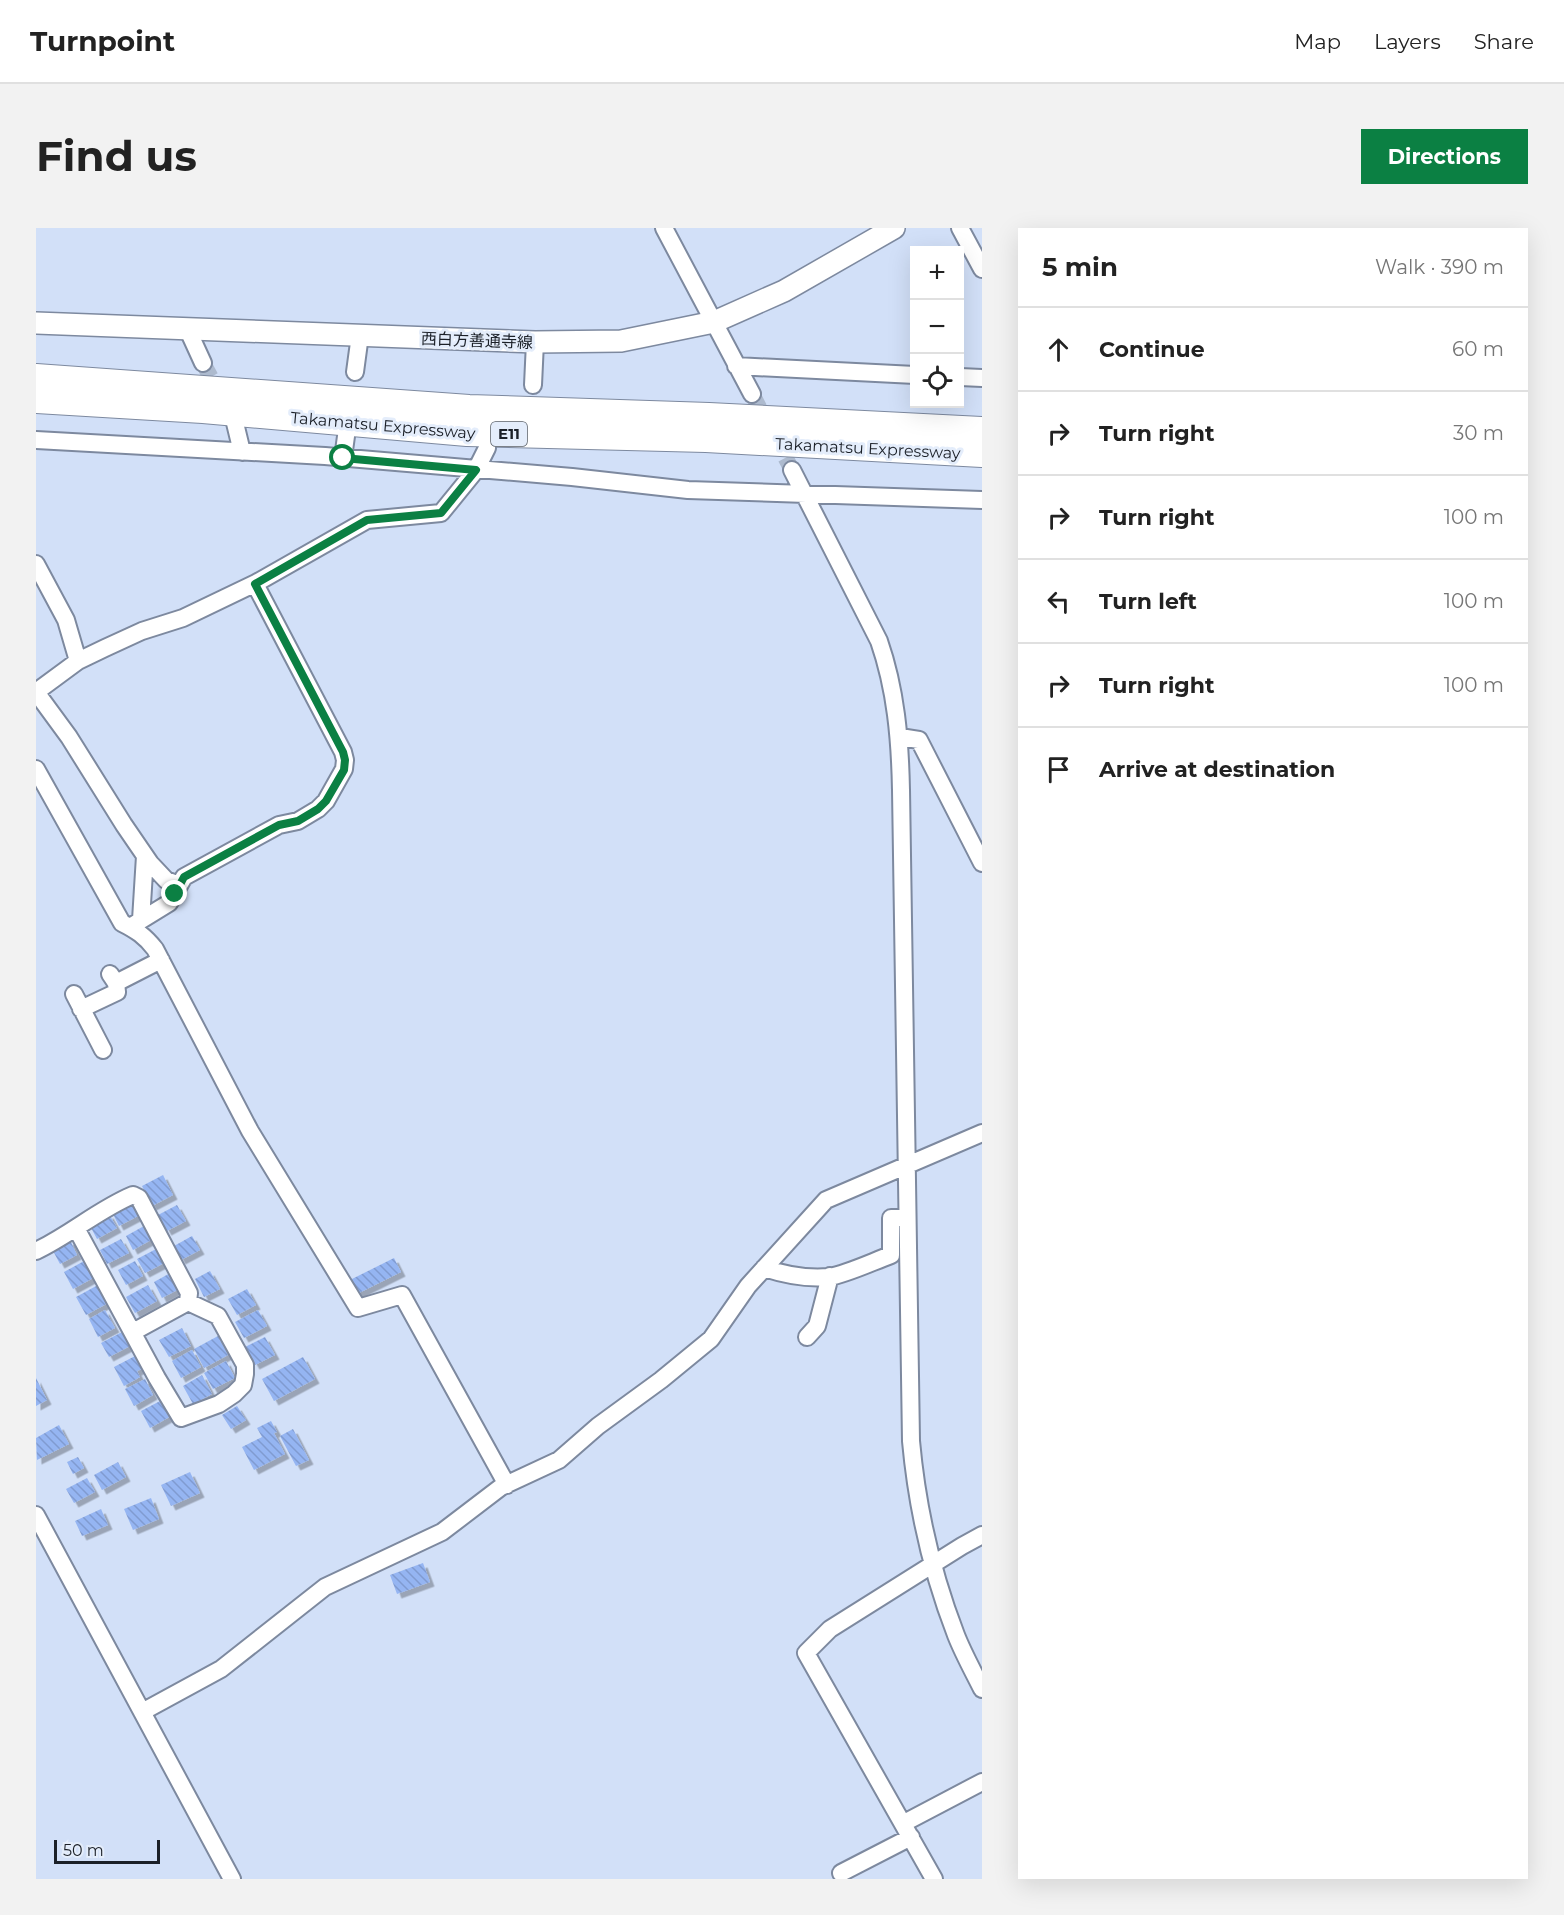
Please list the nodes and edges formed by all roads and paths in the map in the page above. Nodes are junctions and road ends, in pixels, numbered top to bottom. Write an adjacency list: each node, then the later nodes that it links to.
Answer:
1 (664, 228): 5 (street)
2 (894, 228): 5 (main road, 西白方善通寺線)
3 (960, 228): 4 (street)
4 (982, 269)
5 (714, 322): 9 (main road, 西白方善通寺線); 11 (street)
6 (36, 323): 7 (main road, 西白方善通寺線)
7 (187, 328): 8 (main road, 西白方善通寺線); 10 (street)
8 (360, 335): 9 (main road, 西白方善通寺線); 12 (street)
9 (535, 342): 17 (street)
10 (203, 363)
11 (736, 366): 13 (street); 18 (street)
12 (355, 372)
13 (910, 375)
14 (36, 377): 22 (highway, Takamatsu Expressway / E11)
15 (964, 377): 16 (street)
16 (982, 378)
17 (533, 385)
18 (752, 394)
19 (36, 400): 26 (highway, Takamatsu Expressway / E11)
20 (235, 423): 25 (street)
21 (347, 429): 27 (street)
22 (982, 430)
23 (36, 440): 25 (street)
24 (487, 448): 28 (street)
25 (242, 452): 27 (street)
26 (982, 454)
27 (343, 458): 28 (street)
28 (476, 470): 30 (street); 33 (street)
29 (792, 470): 30 (street)
30 (804, 494): 31 (street); 36 (street)
31 (982, 500)
32 (36, 564): 34 (street)
33 (255, 584): 34 (street); 40 (street)
34 (78, 661): 35 (street)
35 (36, 692): 38 (street)
36 (900, 737): 39 (street); 45 (street)
37 (36, 769): 41 (street)
38 (145, 856): 40 (street); 41 (street)
39 (982, 863)
40 (179, 885): 41 (street)
41 (136, 924): 42 (street)
42 (160, 960): 43 (street); 54 (street)
43 (103, 1050)
44 (982, 1133): 45 (street)
45 (906, 1166): 46 (street); 49 (street)
46 (906, 1218): 50 (street); 57 (street)
47 (76, 1228): 48 (street); 51 (street); 52 (street)
48 (36, 1251)
49 (764, 1268): 50 (street); 54 (street)
50 (830, 1276): 53 (street)
51 (188, 1302): 52 (street); 52 (street)
52 (133, 1332)
53 (807, 1337)
54 (507, 1485): 59 (street)
55 (36, 1515): 59 (street)
56 (982, 1535): 57 (street)
57 (933, 1564): 58 (street); 61 (street)
58 (982, 1689)
59 (142, 1712): 63 (street)
60 (982, 1782): 61 (street)
61 (907, 1830): 62 (street); 64 (street)
62 (842, 1873)
63 (232, 1879)
64 (934, 1879)

